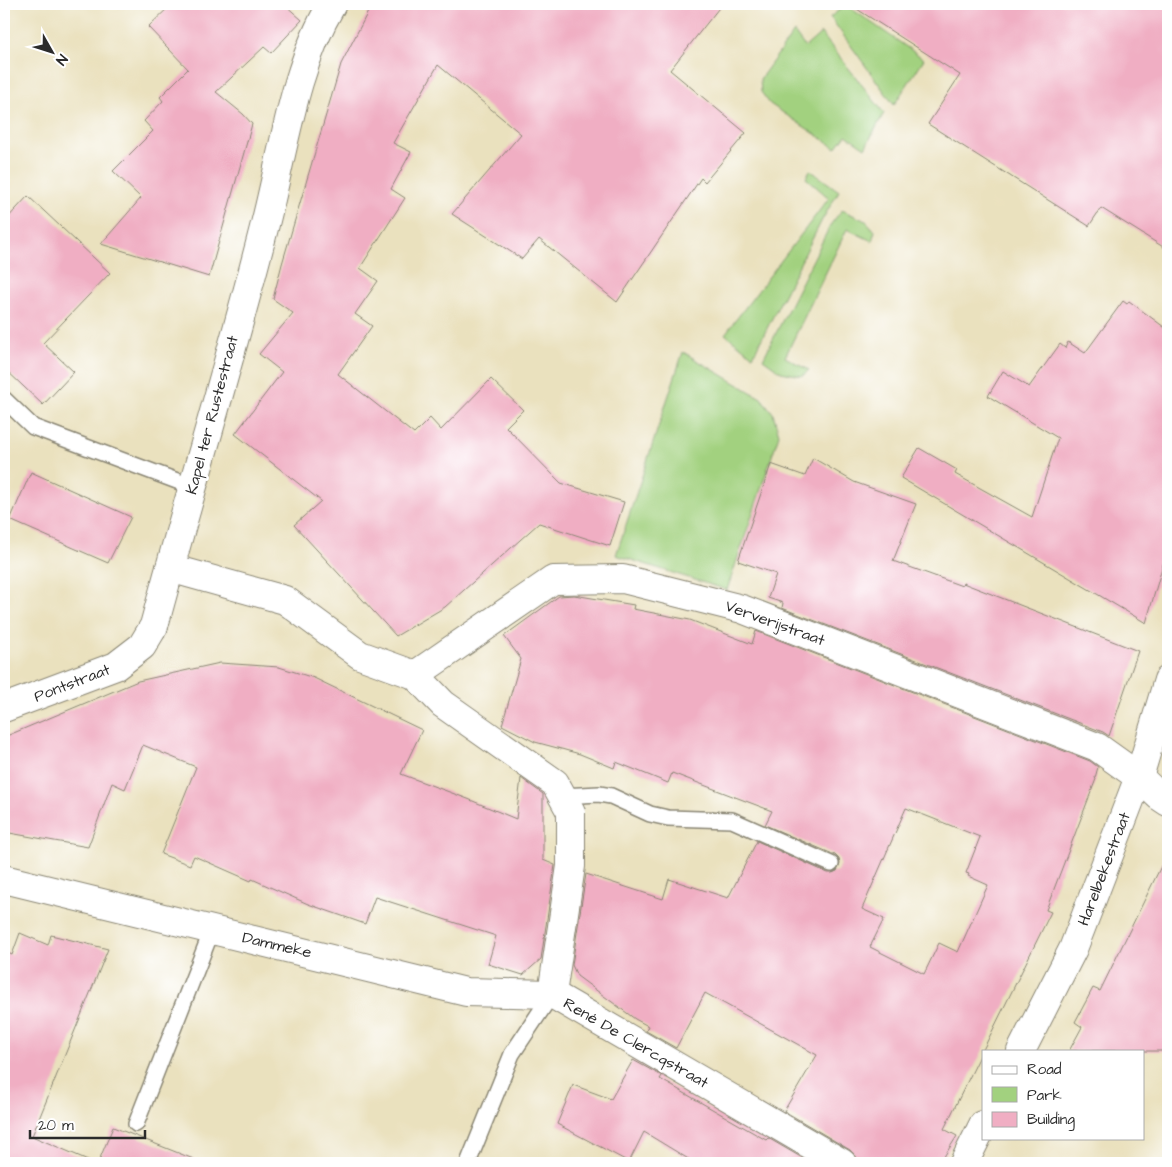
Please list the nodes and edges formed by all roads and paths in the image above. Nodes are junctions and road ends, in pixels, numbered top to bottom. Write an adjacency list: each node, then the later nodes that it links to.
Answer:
1 (332, 4): 3 (street, Kapel ter Rustestraat)
2 (4, 399): 3 (lane)
3 (193, 487): 4 (street, Kapel ter Rustestraat)
4 (170, 568): 5 (street); 7 (street, Pontstraat)
5 (415, 676): 8 (street, Ververijstraat); 9 (street, René De Clercqstraat)
6 (1168, 680): 8 (street, Harelbekestraat)
7 (4, 708)
8 (1139, 777): 10 (street, Ververijstraat); 15 (street, Harelbekestraat)
9 (562, 796): 11 (lane); 14 (street, René De Clercqstraat)
10 (1168, 802)
11 (831, 864)
12 (4, 879): 13 (street, Dammeke)
13 (212, 930): 14 (street, Dammeke); 16 (lane)
14 (552, 994): 18 (lane); 19 (street, René De Clercqstraat)
15 (1022, 1050)
16 (136, 1124)
17 (982, 1127): 20 (street)
18 (468, 1163)
19 (842, 1163)
20 (964, 1163)

